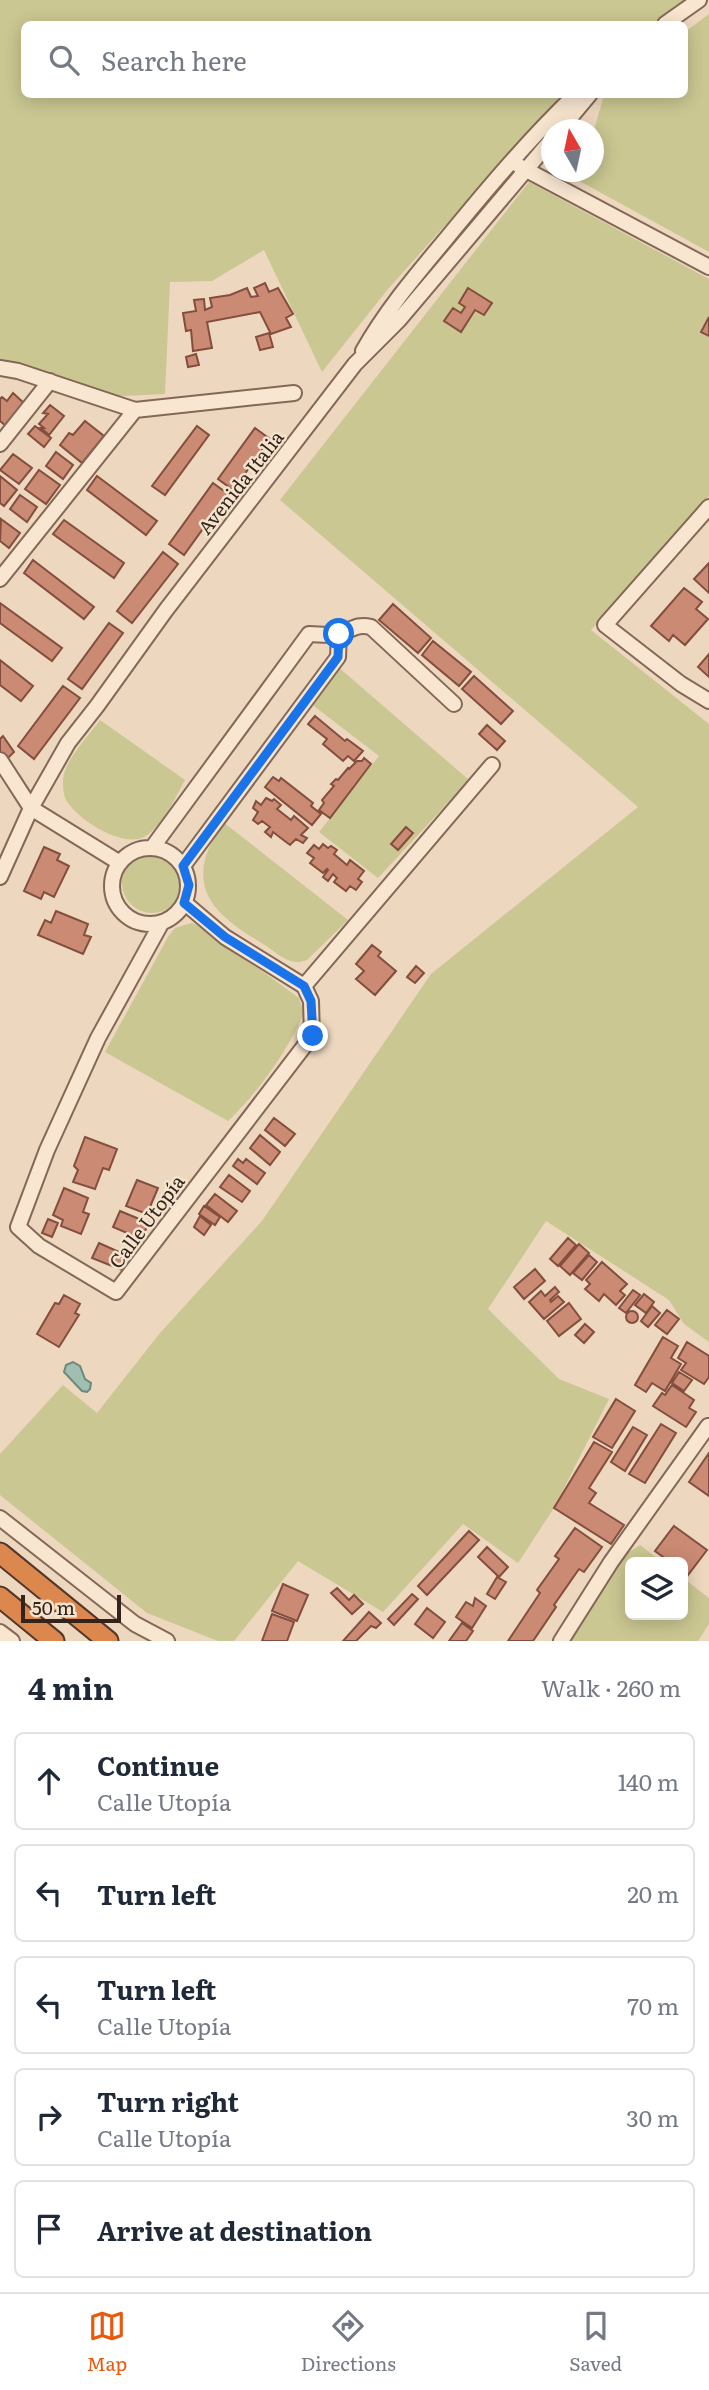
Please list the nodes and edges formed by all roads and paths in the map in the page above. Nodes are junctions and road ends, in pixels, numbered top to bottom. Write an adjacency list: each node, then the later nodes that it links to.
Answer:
1 (699, 0): 2 (street)
2 (669, 21)
3 (572, 98): 7 (street)
4 (587, 98): 5 (street)
5 (569, 119)
6 (541, 151): 8 (street, Avenida Italia)
7 (511, 161): 8 (street); 10 (street)
8 (525, 170): 9 (street); 10 (street, Avenida Italia)
9 (709, 267)
10 (355, 364): 23 (street, Avenida Italia)
11 (0, 368): 12 (street)
12 (50, 381): 14 (street); 15 (street)
13 (294, 393): 14 (street)
14 (135, 410): 17 (street)
15 (0, 444)
16 (709, 507): 19 (street)
17 (0, 579)
18 (339, 634): 20 (street); 24 (street); 26 (street)
19 (709, 701)
20 (454, 704)
21 (0, 760): 23 (street)
22 (492, 765): 30 (street)
23 (31, 808): 25 (street); 27 (street, Avenida Italia)
24 (152, 848): 25 (street); 26 (street)
25 (120, 863): 29 (street)
26 (183, 866): 28 (street)
27 (0, 877)
28 (184, 903): 29 (street); 30 (street)
29 (162, 922): 30 (street, Calle Utopía)
30 (304, 986)
31 (708, 1426): 40 (street)
32 (0, 1518): 39 (street)
33 (0, 1553): 38 (highway)
34 (0, 1597): 37 (highway)
35 (0, 1632): 36 (street)
36 (12, 1641)
37 (54, 1641)
38 (108, 1641)
39 (167, 1641)
40 (561, 1641)

